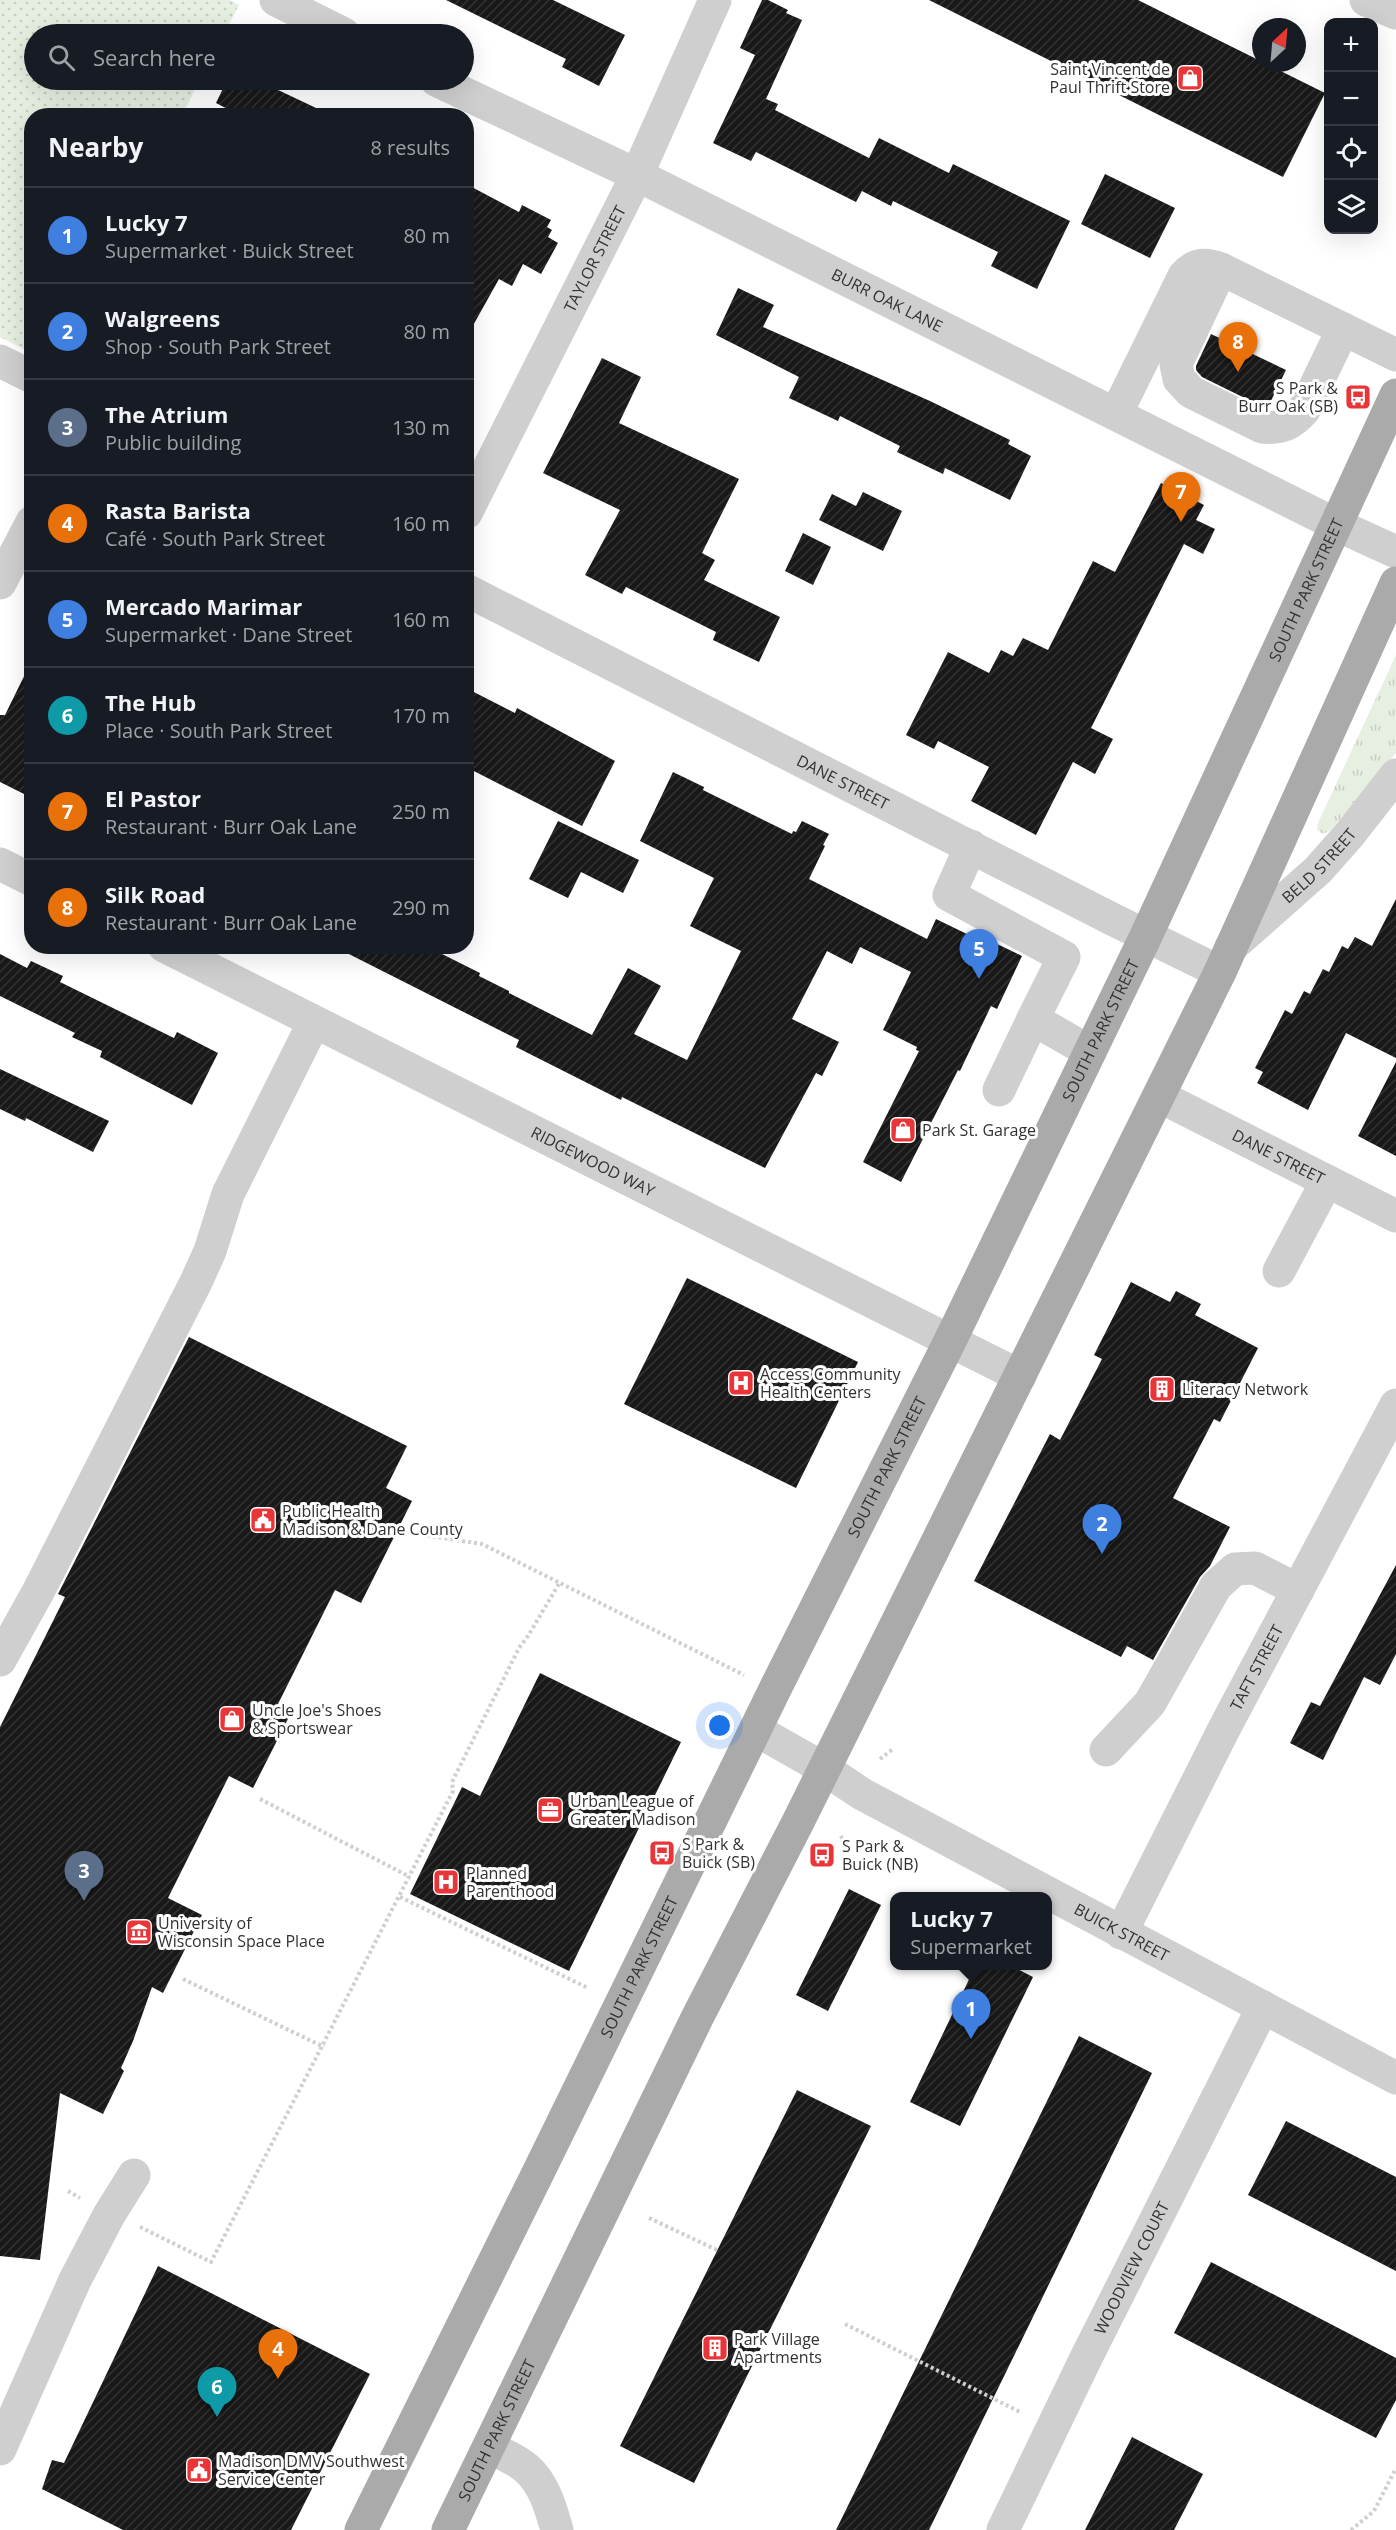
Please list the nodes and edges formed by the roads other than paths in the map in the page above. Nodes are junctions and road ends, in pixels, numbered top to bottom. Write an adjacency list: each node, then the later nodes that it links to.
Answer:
1 (276, 0): 5 (street)
2 (716, 0): 7 (street, TAYLOR STREET)
3 (1366, 0): 4 (street)
4 (1396, 13)
5 (324, 24)
6 (457, 90): 7 (street, BURR OAK LANE)
7 (637, 175): 14 (street, BURR OAK LANE); 15 (street, TAYLOR STREET)
8 (1221, 269): 9 (street); 9 (street); 14 (street)
9 (1343, 329): 10 (street)
10 (1396, 355)
11 (0, 361): 12 (street)
12 (24, 373)
13 (1396, 395): 16 (main road, SOUTH PARK STREET)
14 (1116, 414): 16 (street, BURR OAK LANE)
15 (474, 497)
16 (1337, 525): 18 (street); 26 (main road, SOUTH PARK STREET)
17 (24, 537): 19 (street)
18 (1396, 552)
19 (0, 583)
20 (1396, 583): 28 (main road, SOUTH PARK STREET)
21 (474, 594): 23 (street, DANE STREET)
22 (1396, 775): 28 (street, BELD STREET)
23 (971, 846): 26 (street, DANE STREET); 29 (street)
24 (0, 864): 25 (street)
25 (24, 876)
26 (1146, 936): 28 (street, DANE STREET); 31 (main road, SOUTH PARK STREET)
27 (180, 954): 30 (street, RIDGEWOOD WAY)
28 (1226, 959): 33 (main road, SOUTH PARK STREET)
29 (1033, 1019): 31 (street); 32 (street)
30 (314, 1022): 37 (street, RIDGEWOOD WAY); 41 (street)
31 (1090, 1052): 37 (main road, SOUTH PARK STREET)
32 (999, 1090)
33 (1160, 1096): 34 (street, DANE STREET); 38 (main road, SOUTH PARK STREET)
34 (1327, 1181): 35 (street, DANE STREET); 36 (street)
35 (1396, 1216)
36 (1279, 1271)
37 (950, 1341): 38 (street, RIDGEWOOD WAY); 42 (main road, SOUTH PARK STREET)
38 (1020, 1376): 44 (main road, SOUTH PARK STREET)
39 (1396, 1405): 40 (street, TAFT STREET)
40 (1298, 1590): 43 (street); 47 (street, TAFT STREET)
41 (0, 1660)
42 (756, 1730): 44 (street, BUICK STREET); 53 (main road, SOUTH PARK STREET)
43 (1106, 1750)
44 (823, 1768): 45 (street, BUICK STREET); 51 (main road, SOUTH PARK STREET)
45 (1045, 1892)
46 (1052, 1896): 47 (street, BUICK STREET)
47 (1121, 1933): 48 (street, BUICK STREET)
48 (1263, 2007): 49 (street, BUICK STREET); 56 (street, WOODVIEW COURT)
49 (1396, 2078)
50 (134, 2175): 52 (street)
51 (490, 2447): 54 (main road, SOUTH PARK STREET); 55 (street)
52 (0, 2449)
53 (361, 2530)
54 (448, 2530)
55 (557, 2530)
56 (1003, 2530)

